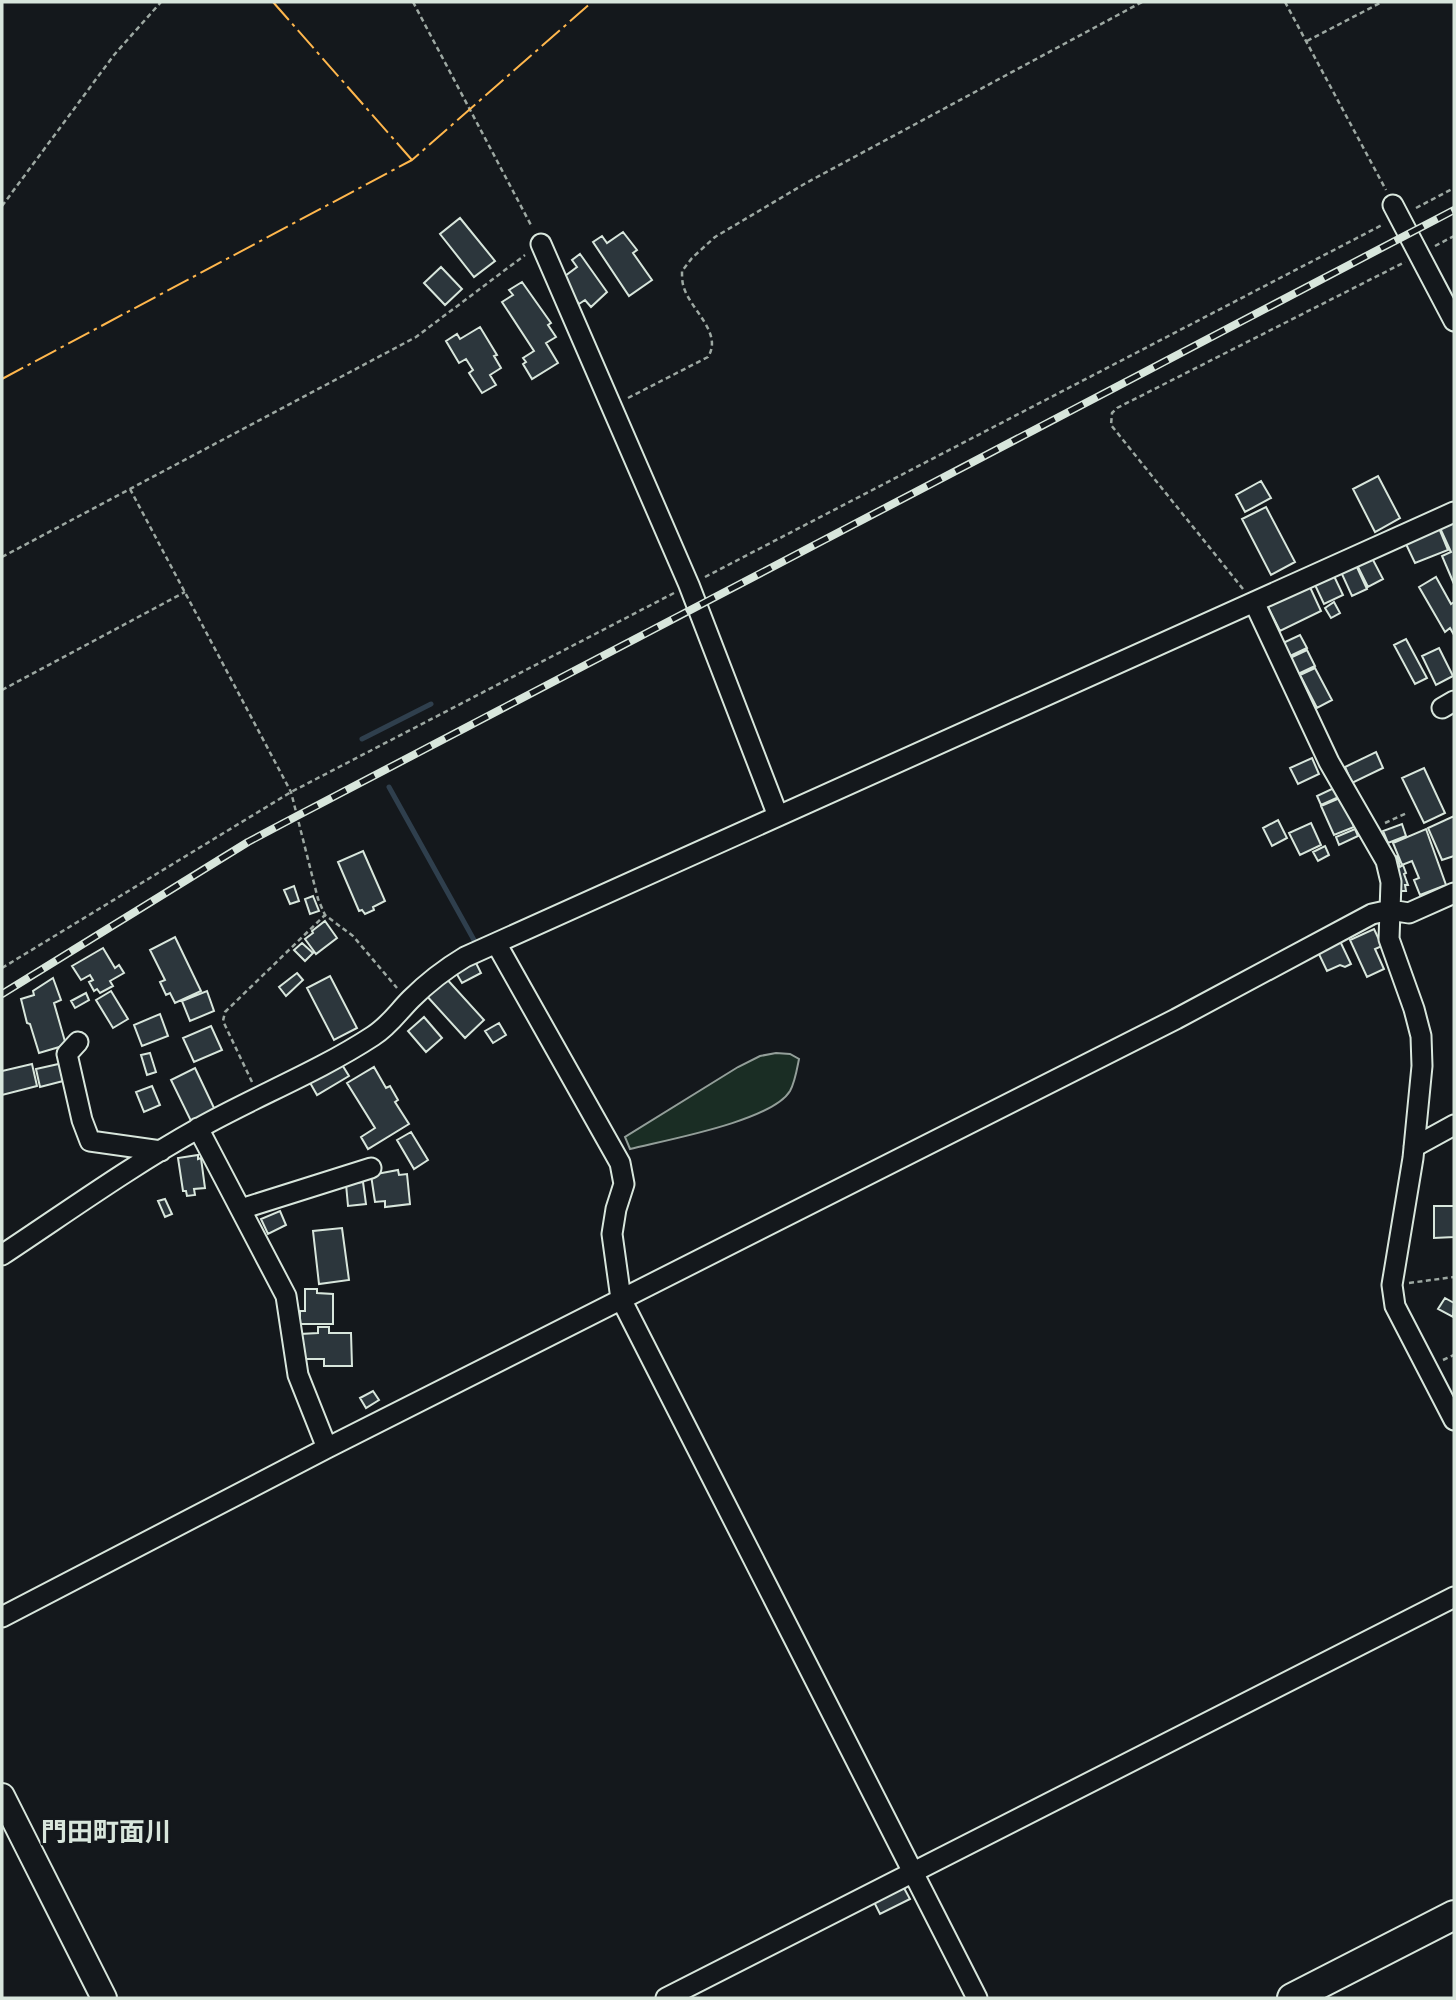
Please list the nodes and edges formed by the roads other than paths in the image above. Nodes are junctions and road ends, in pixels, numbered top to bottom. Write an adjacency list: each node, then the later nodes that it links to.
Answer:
1 (1396, 211): 3 (street)
2 (541, 244): 6 (street)
3 (1454, 321)
4 (1454, 512): 5 (street)
5 (1254, 602): 6 (street); 8 (street)
6 (778, 816): 9 (street)
7 (1454, 893): 8 (street)
8 (1390, 910): 13 (street); 18 (street)
9 (496, 943): 12 (street); 18 (street)
10 (78, 1042): 14 (street)
11 (1454, 1125): 13 (street)
12 (198, 1128): 14 (street); 16 (street)
13 (1414, 1147): 19 (street)
14 (161, 1151): 17 (street)
15 (371, 1168): 16 (street)
16 (242, 1209): 20 (street)
17 (2, 1255)
18 (621, 1299): 20 (street); 24 (street)
19 (1454, 1420)
20 (327, 1448): 22 (street)
21 (1454, 1597): 24 (street)
22 (2, 1617)
23 (2, 1796): 26 (main road)
24 (911, 1873): 27 (street); 28 (street)
25 (1454, 1915): 29 (highway)
26 (104, 1998)
27 (666, 1998)
28 (976, 1998)
29 (1292, 1998)

